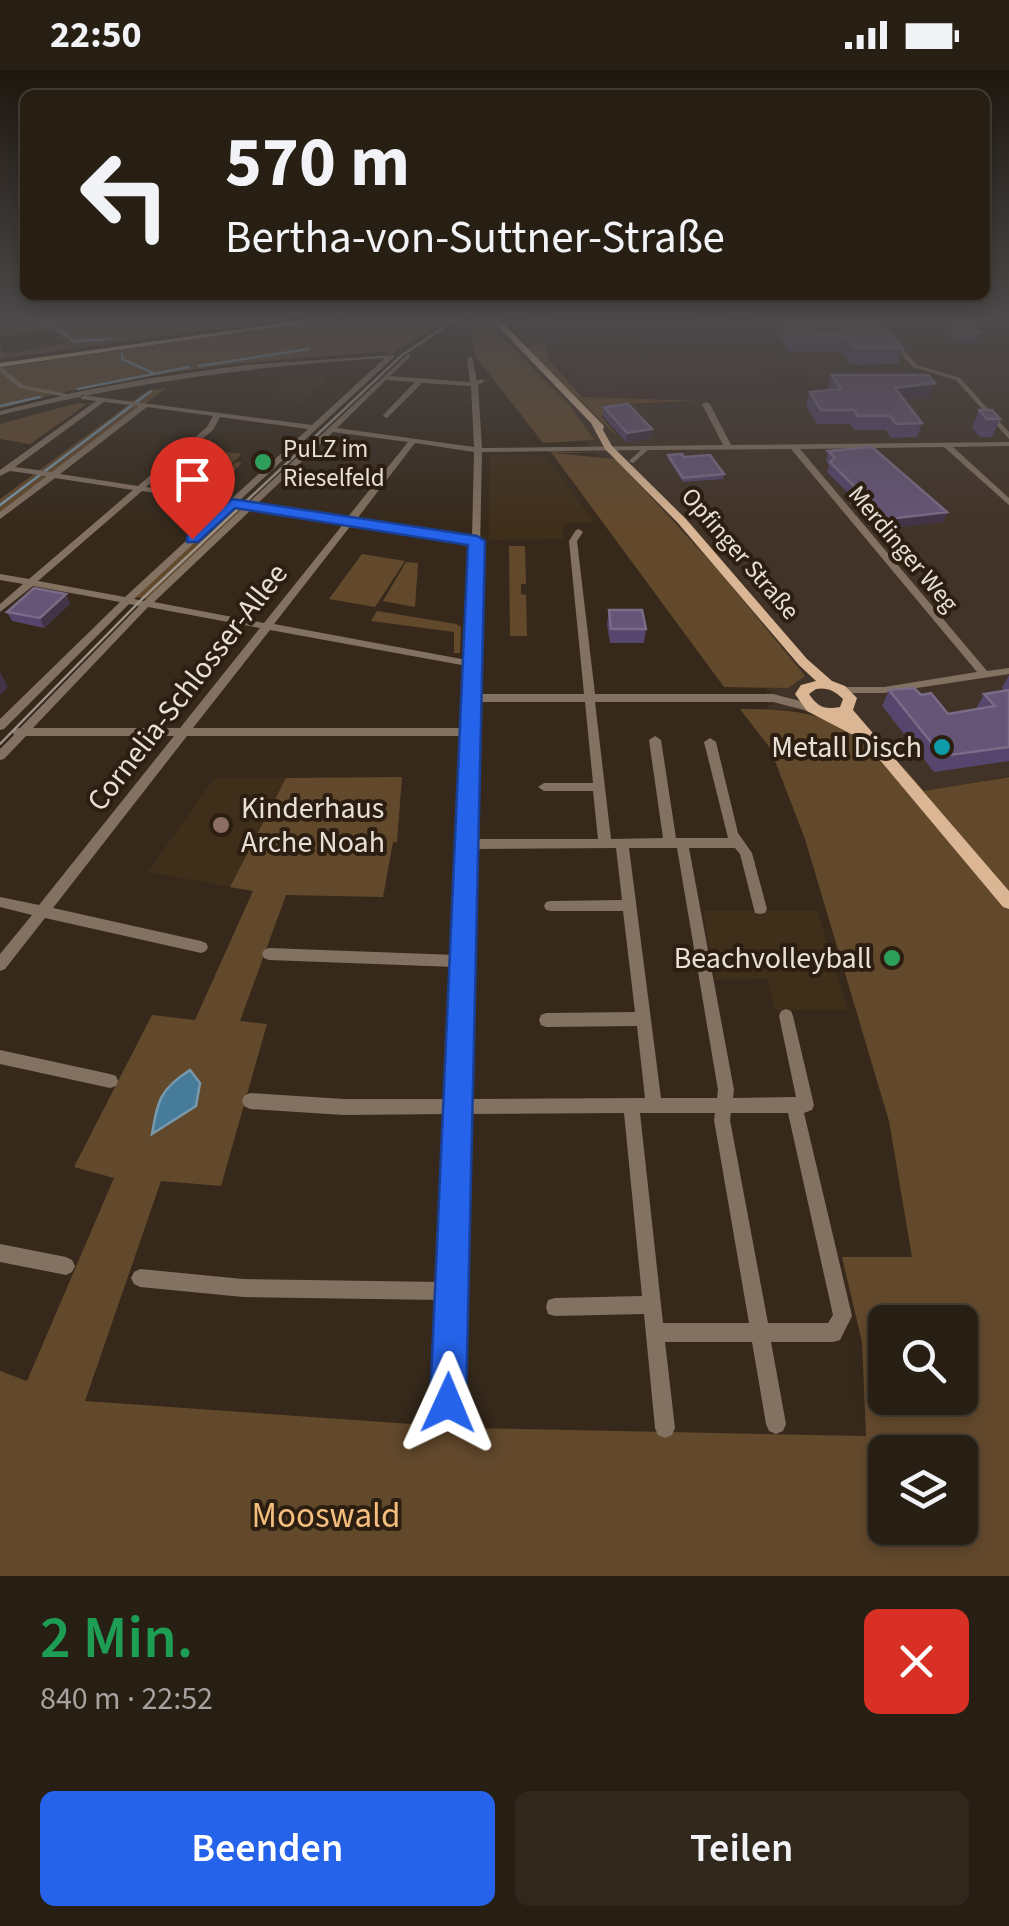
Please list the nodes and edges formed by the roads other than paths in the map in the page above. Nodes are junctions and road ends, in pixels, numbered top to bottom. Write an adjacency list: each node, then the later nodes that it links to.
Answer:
1 (25, 387): 9 (street)
2 (118, 387): 9 (street)
3 (357, 387): 16 (street)
4 (374, 387): 17 (street)
5 (415, 387): 14 (street)
6 (478, 387): 26 (street)
7 (560, 387): 25 (main road, Opfinger Straße)
8 (965, 387): 18 (street)
9 (72, 395): 10 (street); 13 (street)
10 (103, 399): 11 (street); 28 (street)
11 (137, 404): 15 (street); 29 (street)
12 (706, 404): 24 (street)
13 (0, 413)
14 (387, 416)
15 (216, 417): 16 (street); 31 (street)
16 (313, 428): 33 (street)
17 (330, 430): 19 (street); 34 (street)
18 (1009, 437)
19 (413, 442): 26 (street); 36 (street, Cornelia-Schlosser-Allee)
20 (1009, 444): 21 (street)
21 (946, 445): 22 (street); 32 (street)
22 (794, 447): 24 (street); 47 (street, Merdinger Weg)
23 (656, 448): 24 (street); 25 (street); 27 (street)
24 (728, 448)
25 (616, 449): 26 (street); 27 (main road, Opfinger Straße); 30 (main road, Opfinger Straße)
26 (479, 450): 38 (street)
27 (638, 456): 30 (main road, Opfinger Straße)
28 (4, 471): 29 (street)
29 (46, 475): 31 (street); 35 (street)
30 (642, 477): 44 (main road, Opfinger Straße)
31 (138, 489): 33 (street); 40 (street)
32 (1009, 502)
33 (232, 503): 34 (street); 41 (street)
34 (250, 506): 36 (street); 41 (street)
35 (0, 516)
36 (350, 522): 38 (street); 43 (street, Cornelia-Schlosser-Allee)
37 (579, 532): 52 (street)
38 (477, 541): 45 (street)
39 (0, 577): 40 (street)
40 (30, 582): 41 (street); 42 (street)
41 (137, 602): 43 (street); 55 (street); 55 (street)
42 (0, 609)
43 (267, 626): 45 (street); 56 (street, Cornelia-Schlosser-Allee)
44 (803, 662): 48 (main road, Opfinger Straße); 49 (main road, Opfinger Straße)
45 (473, 664): 50 (street)
46 (1009, 670): 47 (street)
47 (984, 674): 53 (street)
48 (827, 684): 49 (main road, Opfinger Straße); 53 (main road, Opfinger Straße)
49 (807, 688): 51 (street); 54 (main road, Opfinger Straße)
50 (472, 698): 52 (street); 57 (street)
51 (772, 698): 52 (street); 54 (street)
52 (590, 699): 63 (street)
53 (847, 701): 54 (main road); 60 (main road)
54 (818, 711): 60 (main road)
55 (8, 731): 56 (street); 61 (street)
56 (183, 732): 57 (street); 74 (street, Cornelia-Schlosser-Allee)
57 (470, 732): 67 (street)
58 (654, 740): 64 (street)
59 (710, 742): 68 (street)
60 (872, 742): 70 (main road)
61 (0, 756)
62 (544, 787): 63 (street)
63 (599, 787): 65 (street)
64 (676, 842): 66 (street); 68 (street); 85 (street)
65 (605, 843): 66 (street); 67 (street)
66 (622, 843): 71 (street)
67 (468, 844): 77 (street)
68 (739, 844): 73 (street)
69 (0, 902): 74 (street)
70 (1009, 902)
71 (629, 905): 72 (street); 80 (street)
72 (551, 906)
73 (760, 909)
74 (41, 913): 75 (street); 78 (street, Cornelia-Schlosser-Allee)
75 (201, 947)
76 (269, 954): 77 (street)
77 (463, 961): 87 (street)
78 (0, 965)
79 (786, 1016): 86 (street)
80 (643, 1019): 81 (street); 89 (street)
81 (546, 1020)
82 (0, 1056): 83 (street)
83 (110, 1080)
84 (250, 1101): 87 (street)
85 (724, 1105): 86 (street); 89 (street); 97 (street)
86 (800, 1105): 97 (street)
87 (458, 1106): 88 (street); 93 (street)
88 (631, 1106): 89 (street); 94 (street)
89 (654, 1106)
90 (0, 1253): 91 (street)
91 (66, 1266)
92 (140, 1278): 93 (street)
93 (450, 1291): 98 (street)
94 (652, 1305): 95 (street); 96 (street)
95 (555, 1307)
96 (654, 1332): 97 (street); 100 (street)
97 (759, 1332): 99 (street)
98 (448, 1403)
99 (776, 1424)
100 (664, 1428)

